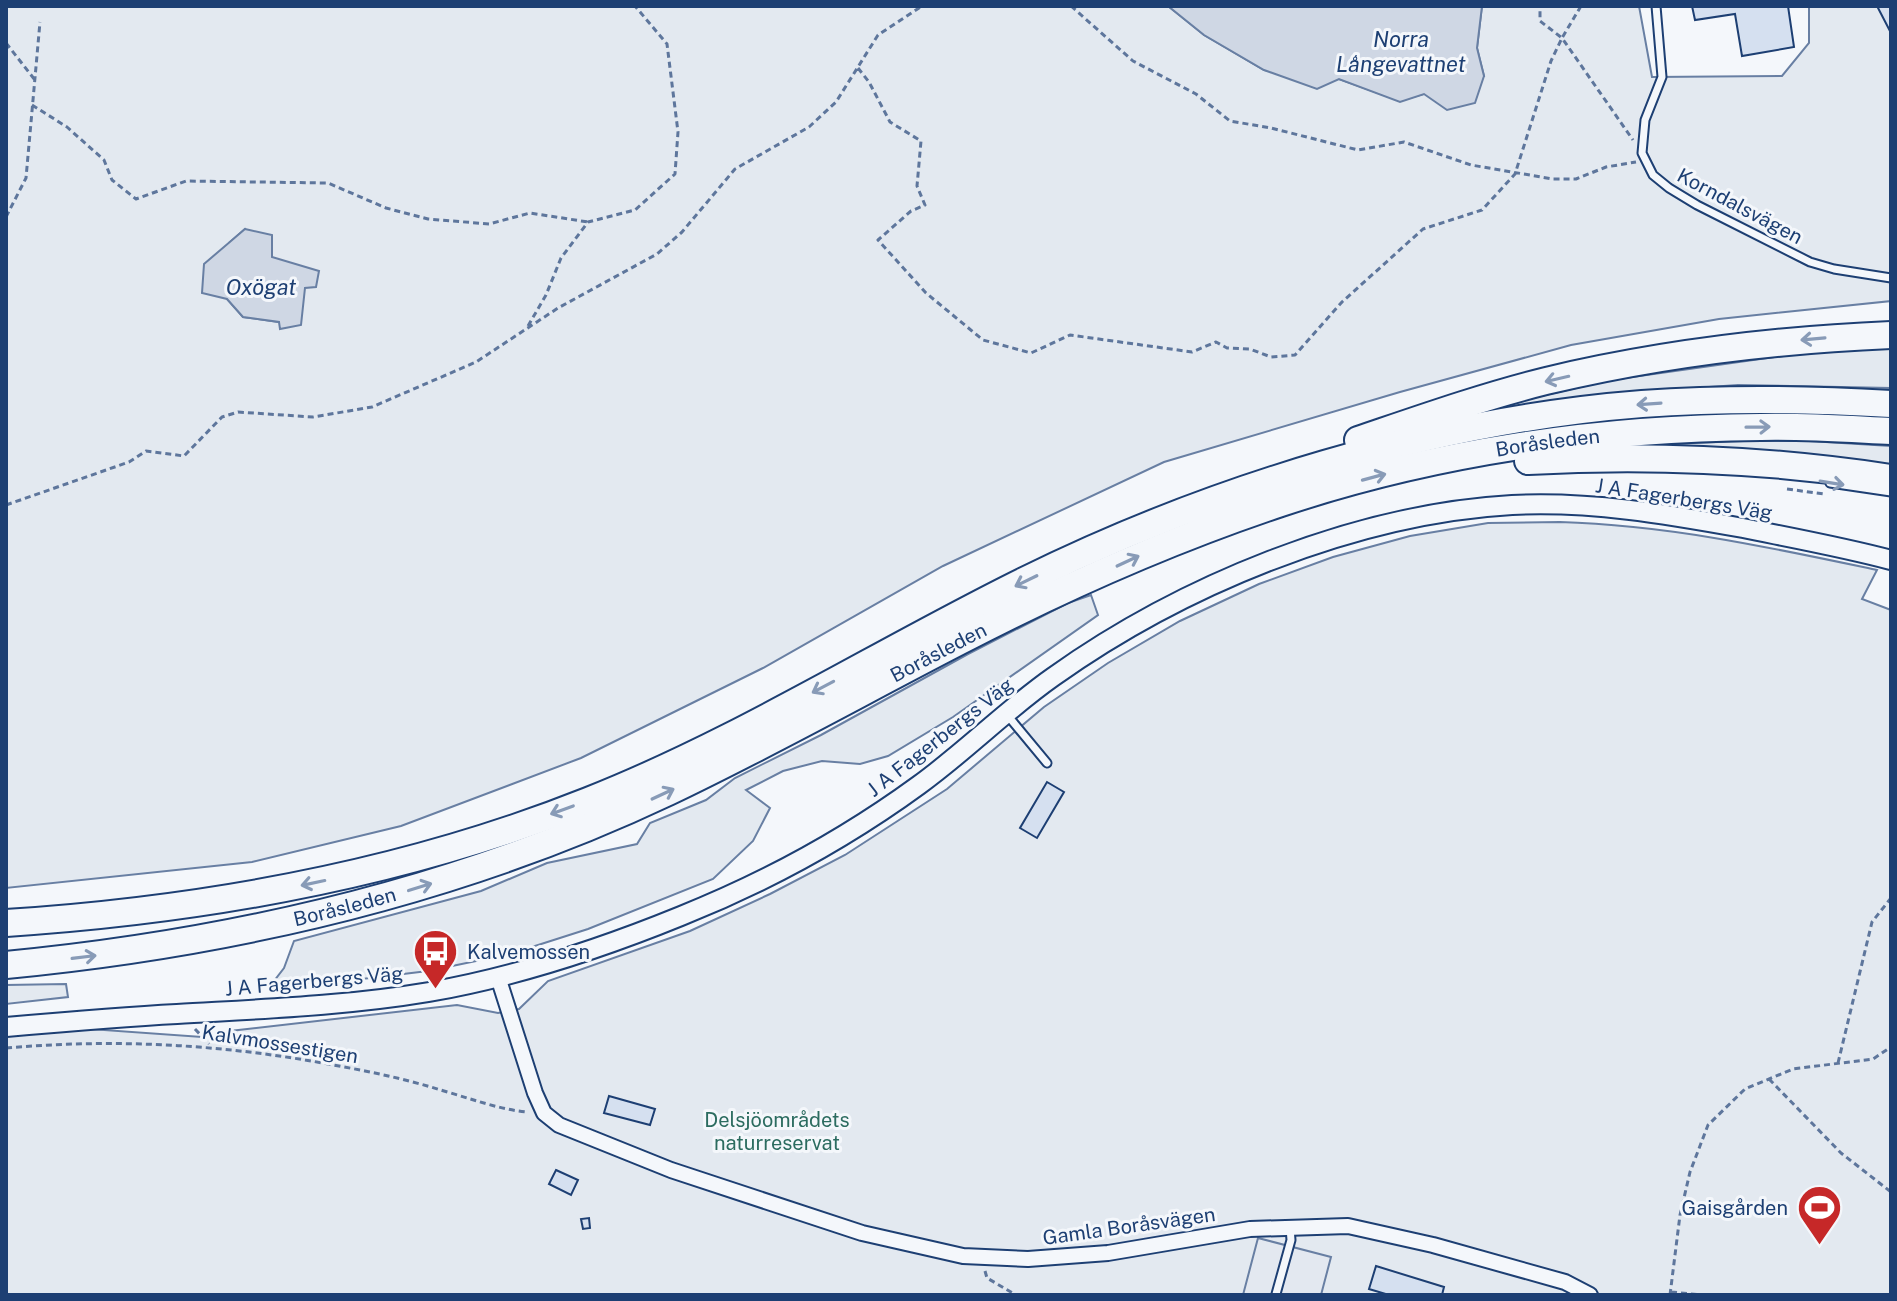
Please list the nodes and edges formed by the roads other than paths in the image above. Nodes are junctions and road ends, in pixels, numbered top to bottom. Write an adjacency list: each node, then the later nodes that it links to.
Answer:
1 (1656, 6): 2 (lane, Korndalsvägen)
2 (1891, 278)
3 (1891, 335): 10 (highway, one-way to 10)
4 (1891, 404): 10 (highway, Boråsleden, one-way to 10)
5 (1891, 431): 6 (highway, Boråsleden, one-way to 5)
6 (1413, 467): 7 (highway); 15 (highway, Boråsleden, one-way to 6)
7 (1891, 478)
8 (1823, 482): 9 (lane, one-way to 9)
9 (1891, 492)
10 (1200, 505): 14 (highway, Boråsleden, one-way to 14)
11 (1891, 560): 12 (street, J A Fagerbergs Väg)
12 (1006, 715): 13 (lane); 16 (street, J A Fagerbergs Väg)
13 (1047, 763)
14 (6, 923)
15 (6, 965)
16 (498, 977): 17 (street, J A Fagerbergs Väg); 18 (street, Gamla Boråsvägen)
17 (6, 1027)
18 (1290, 1225): 19 (lane); 20 (street, Gamla Boråsvägen)
19 (1276, 1294)
20 (1590, 1295)

